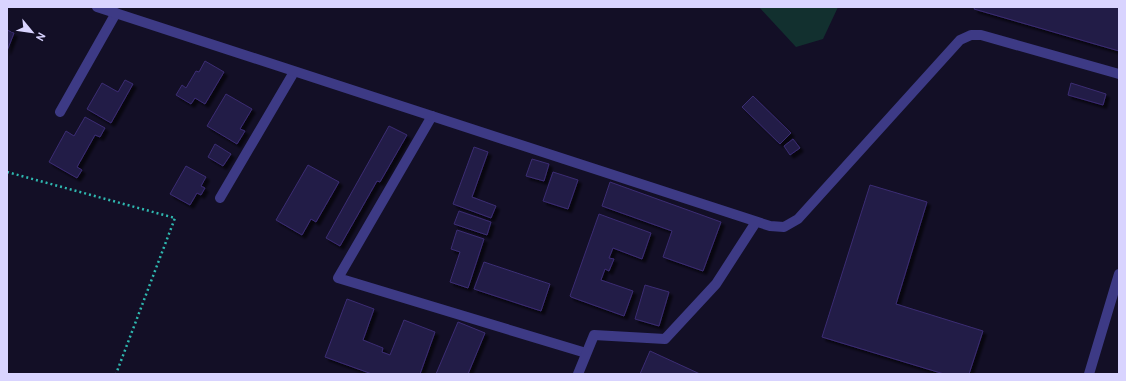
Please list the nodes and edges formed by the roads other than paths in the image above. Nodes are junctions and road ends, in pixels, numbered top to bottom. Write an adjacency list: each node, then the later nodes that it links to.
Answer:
1 (97, 7): 2 (street)
2 (116, 13): 3 (street); 5 (street)
3 (294, 72): 6 (street); 7 (street)
4 (1119, 74): 8 (street)
5 (60, 112)
6 (432, 116): 8 (street); 10 (street)
7 (220, 198)
8 (756, 222): 10 (street)
9 (1119, 274): 12 (street)
10 (586, 353): 11 (street)
11 (578, 374)
12 (1089, 374)

